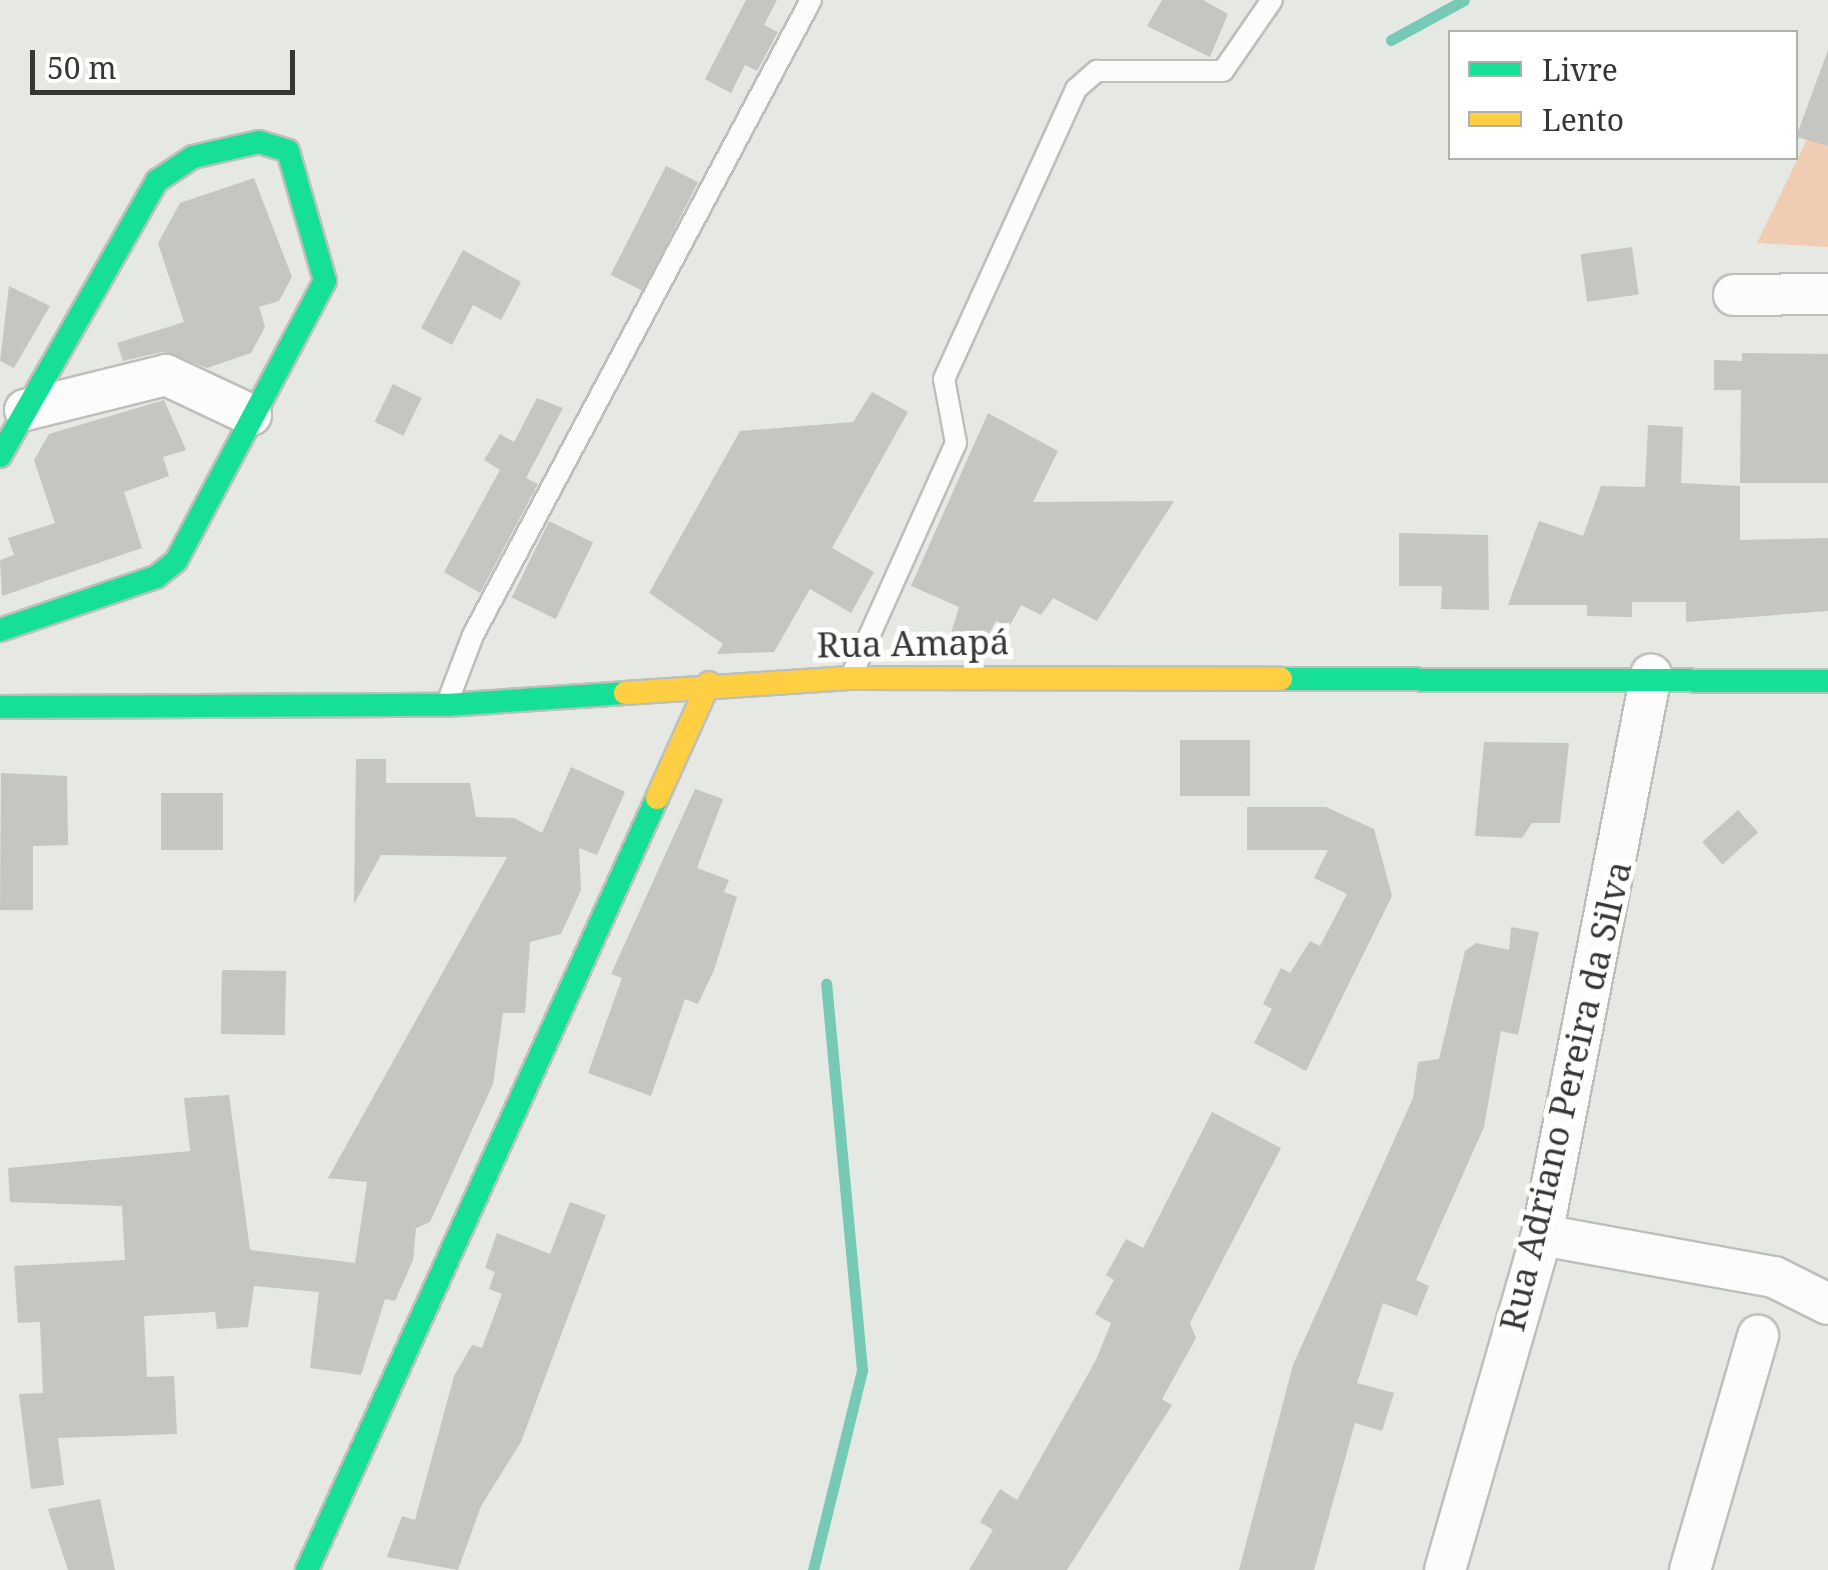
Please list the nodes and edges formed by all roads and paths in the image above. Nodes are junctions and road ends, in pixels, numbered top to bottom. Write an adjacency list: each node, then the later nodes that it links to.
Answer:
1 (811, 0): 13 (lane)
2 (1272, 0): 10 (lane)
3 (1828, 294): 4 (street)
4 (1734, 295)
5 (25, 410): 6 (street); 6 (street); 7 (street)
6 (251, 416): 8 (street)
7 (0, 456)
8 (0, 630)
9 (1651, 675): 10 (street, Rua Amapá); 11 (street, Rua Amapá); 15 (street, Rua Adriano Pereira da Silva)
10 (850, 678): 12 (street, Rua Amapá)
11 (1828, 680)
12 (709, 683): 13 (street, Rua Amapá); 18 (street)
13 (446, 705): 14 (street, Rua Amapá)
14 (0, 707)
15 (1542, 1236): 16 (street); 19 (street, Rua Adriano Pereira da Silva)
16 (1828, 1304)
17 (1758, 1336): 20 (street)
18 (307, 1570)
19 (1445, 1570)
20 (1690, 1570)

